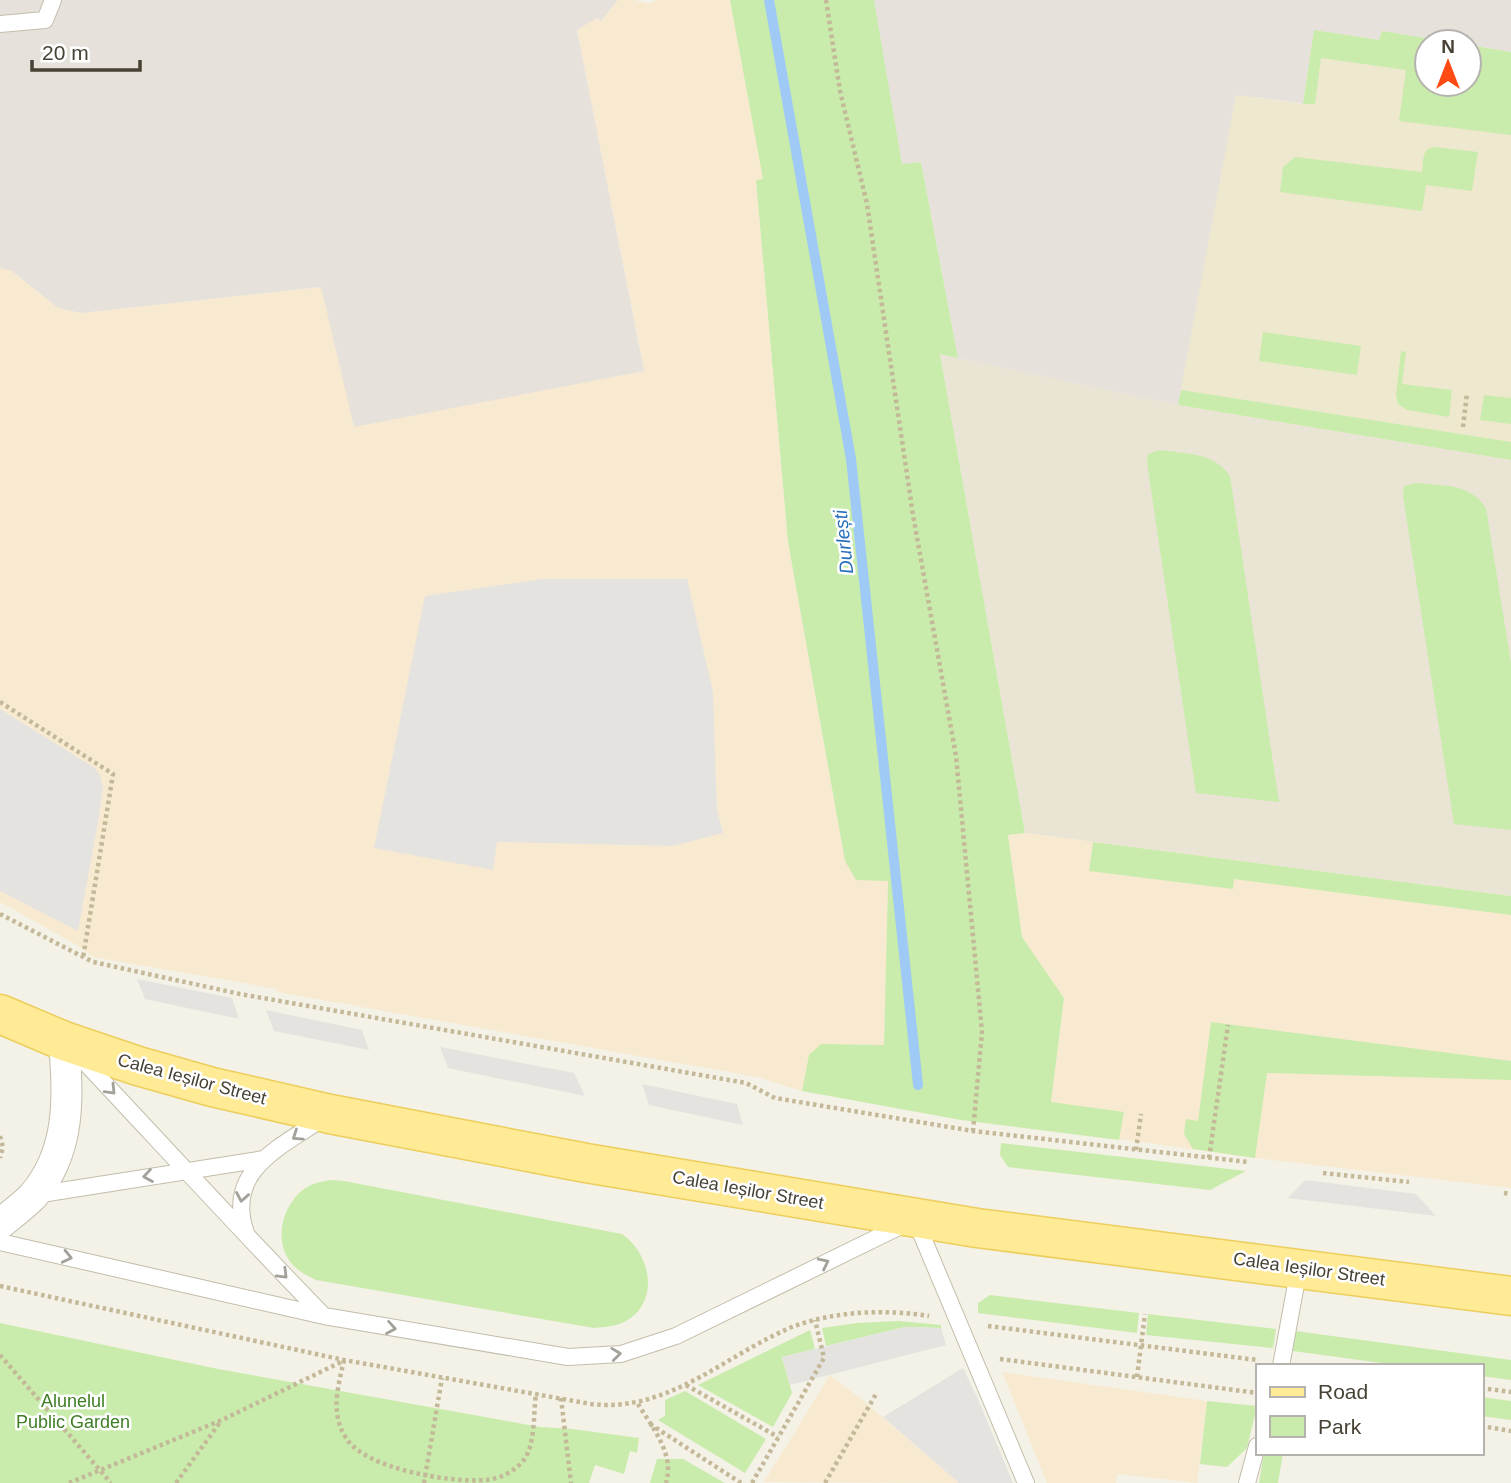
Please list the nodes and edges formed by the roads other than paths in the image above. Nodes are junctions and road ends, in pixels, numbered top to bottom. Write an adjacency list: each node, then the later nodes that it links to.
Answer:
1 (53, 0): 2 (lane)
2 (0, 24)
3 (0, 1014): 4 (main road, Calea Ieșilor Street)
4 (64, 1041): 5 (main road, Calea Ieșilor Street); 7 (lane, one-way to 7); 8 (street)
5 (330, 1114): 6 (lane, one-way to 6); 9 (main road, Calea Ieșilor Street)
6 (264, 1159): 7 (lane); 11 (lane, one-way to 11)
7 (187, 1170): 8 (lane, one-way to 8); 11 (lane)
8 (33, 1195): 10 (street)
9 (915, 1219): 13 (main road, Calea Ieșilor Street); 15 (lane, one-way to 9); 18 (lane)
10 (0, 1224)
11 (249, 1240): 15 (lane, one-way to 15)
12 (0, 1242): 15 (lane, one-way to 15)
13 (1299, 1268): 14 (main road, Calea Ieșilor Street); 16 (lane)
14 (1511, 1296)
15 (324, 1315)
16 (1281, 1364)
17 (1256, 1450): 19 (lane)
18 (1026, 1483)
19 (1247, 1483)

